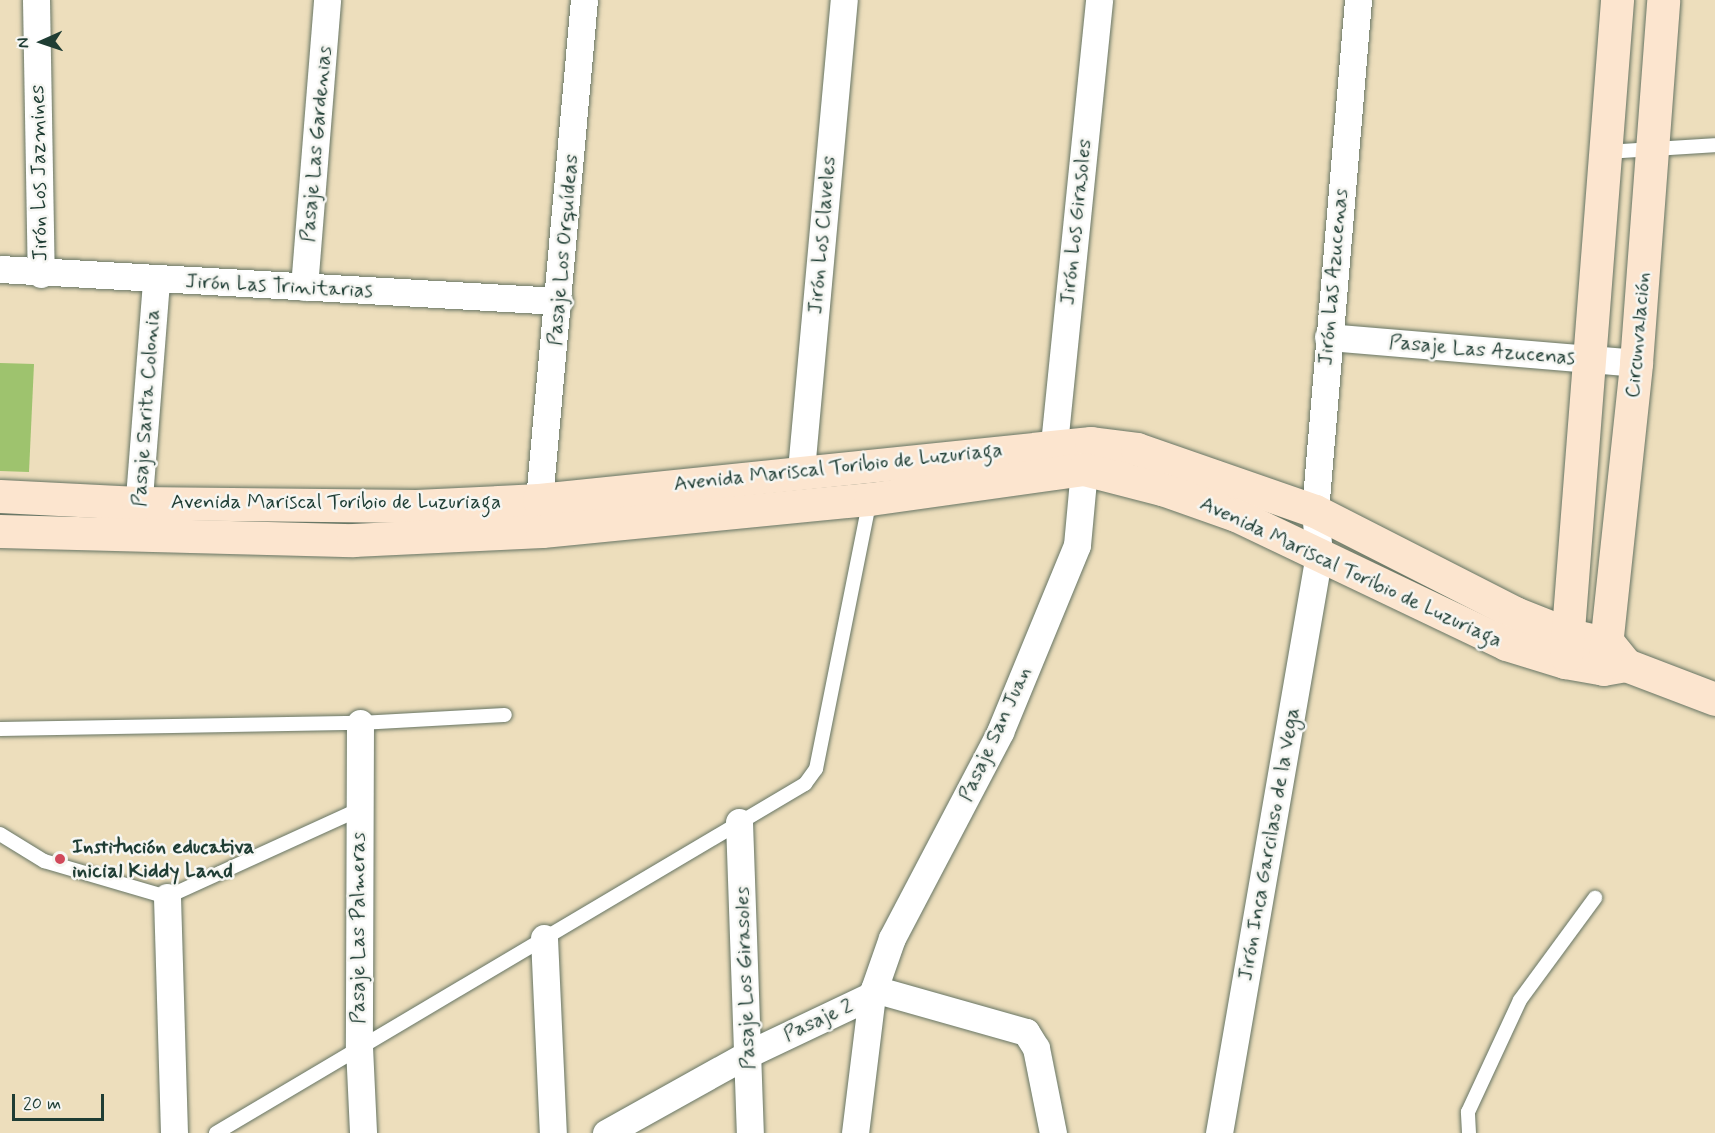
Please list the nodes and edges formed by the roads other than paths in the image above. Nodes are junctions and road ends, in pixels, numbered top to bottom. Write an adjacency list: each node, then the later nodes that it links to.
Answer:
1 (36, 0): 13 (street, Jirón Los Jazmines)
2 (327, 0): 15 (street, Pasaje Las Gardenias)
3 (584, 0): 16 (street, Pasaje Los Orquídeas)
4 (844, 0): 21 (street, Jirón Los Claveles)
5 (1099, 0): 20 (street, Jirón Los Girasoles)
6 (1358, 0): 17 (street, Jirón Las Azucenas)
7 (1617, 0): 11 (main road)
8 (1663, 0): 10 (main road, Circunvalación)
9 (1715, 145): 10 (lane)
10 (1654, 149): 11 (lane); 19 (main road, Circunvalación)
11 (1605, 152): 18 (main road)
12 (0, 269): 13 (street, Jirón Las Trinitarias)
13 (41, 274): 14 (street, Jirón Las Trinitarias)
14 (156, 279): 15 (street, Jirón Las Trinitarias); 26 (street, Pasaje Sarita Colonia)
15 (304, 287): 16 (street, Jirón Las Trinitarias)
16 (559, 301): 25 (street, Pasaje Los Orquídeas)
17 (1328, 337): 18 (street, Pasaje Las Azucenas); 27 (street, Jirón Las Azucenas)
18 (1591, 359): 19 (street, Pasaje Las Azucenas); 31 (main road)
19 (1636, 363): 32 (main road, Circunvalación)
20 (1054, 444): 21 (main road, Avenida Mariscal Toribio de Luzuriaga); 27 (main road, Avenida Mariscal Toribio de Luzuriaga)
21 (801, 470): 25 (main road, Avenida Mariscal Toribio de Luzuriaga)
22 (1084, 470): 24 (main road, Avenida Mariscal Toribio de Luzuriaga); 30 (main road, Avenida Mariscal Toribio de Luzuriaga); 43 (street, Pasaje San Juan)
23 (0, 496): 26 (main road, Avenida Mariscal Toribio de Luzuriaga)
24 (870, 499): 29 (main road, Avenida Mariscal Toribio de Luzuriaga); 38 (lane)
25 (539, 500): 26 (main road, Avenida Mariscal Toribio de Luzuriaga)
26 (138, 503): 29 (street, Pasaje Sarita Colonia)
27 (1315, 511): 30 (street, Jirón Las Azucenas); 31 (main road, Avenida Mariscal Toribio de Luzuriaga)
28 (0, 531): 29 (main road, Avenida Mariscal Toribio de Luzuriaga)
29 (137, 537)
30 (1320, 554): 31 (main road, Avenida Mariscal Toribio de Luzuriaga); 54 (street, Jirón Inca Garcilaso de la Vega)
31 (1567, 648): 32 (main road, Avenida Mariscal Toribio de Luzuriaga)
32 (1612, 659): 33 (main road, Avenida Mariscal Toribio de Luzuriaga)
33 (1715, 699)
34 (505, 715): 35 (lane)
35 (360, 723): 36 (lane); 37 (street, Pasaje Las Palmeras)
36 (0, 729)
37 (358, 810): 40 (lane); 44 (street, Pasaje Las Palmeras)
38 (739, 822): 42 (lane); 45 (street, Pasaje Los Girasoles)
39 (0, 834): 40 (lane)
40 (167, 897): 46 (street)
41 (1596, 898): 55 (lane)
42 (544, 938): 44 (lane); 49 (street)
43 (873, 992): 45 (street, Pasaje 2); 52 (street, Pasaje San Juan); 53 (street)
44 (358, 1047): 47 (lane); 48 (street, Pasaje Las Palmeras)
45 (748, 1054): 50 (street, Pasaje 2); 51 (street, Pasaje Los Girasoles)
46 (174, 1133)
47 (216, 1133)
48 (363, 1133)
49 (553, 1133)
50 (606, 1133)
51 (750, 1133)
52 (855, 1133)
53 (1053, 1133)
54 (1219, 1133)
55 (1469, 1133)

